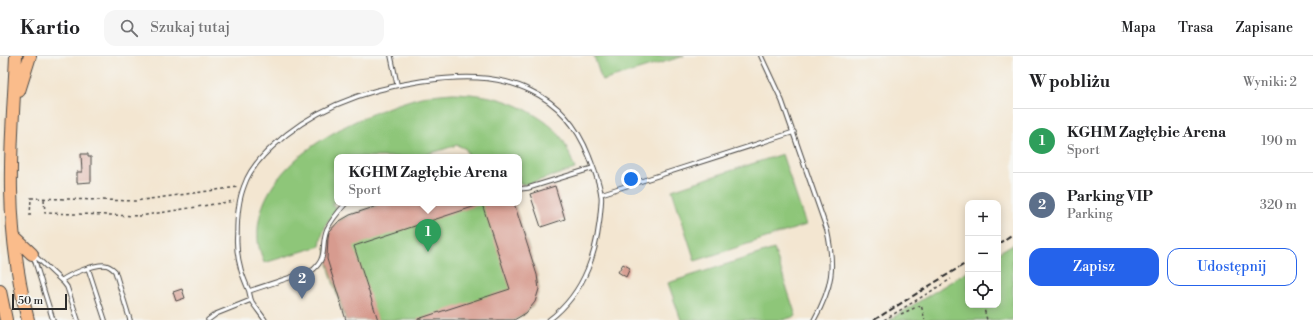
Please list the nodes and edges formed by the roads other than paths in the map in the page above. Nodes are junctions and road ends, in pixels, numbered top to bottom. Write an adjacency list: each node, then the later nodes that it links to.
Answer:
1 (16, 56): 6 (main road)
2 (30, 56): 6 (main road)
3 (391, 56): 5 (lane)
4 (761, 56): 7 (lane)
5 (397, 84): 8 (lane); 17 (lane)
6 (13, 117): 12 (main road)
7 (794, 132): 10 (lane); 28 (lane)
8 (593, 168): 9 (lane); 10 (lane)
9 (522, 188)
10 (601, 194): 27 (lane)
11 (343, 206): 17 (lane)
12 (14, 237): 13 (main road); 20 (main road)
13 (32, 254): 15 (lane); 21 (lane)
14 (88, 268): 15 (lane); 23 (lane); 24 (lane)
15 (62, 280): 22 (lane)
16 (0, 291): 19 (main road)
17 (249, 291): 18 (lane)
18 (251, 300): 25 (lane); 26 (lane)
19 (6, 320)
20 (28, 320)
21 (53, 320)
22 (78, 320)
23 (105, 320)
24 (130, 320)
25 (208, 320)
26 (265, 320)
27 (549, 320)
28 (814, 320)

